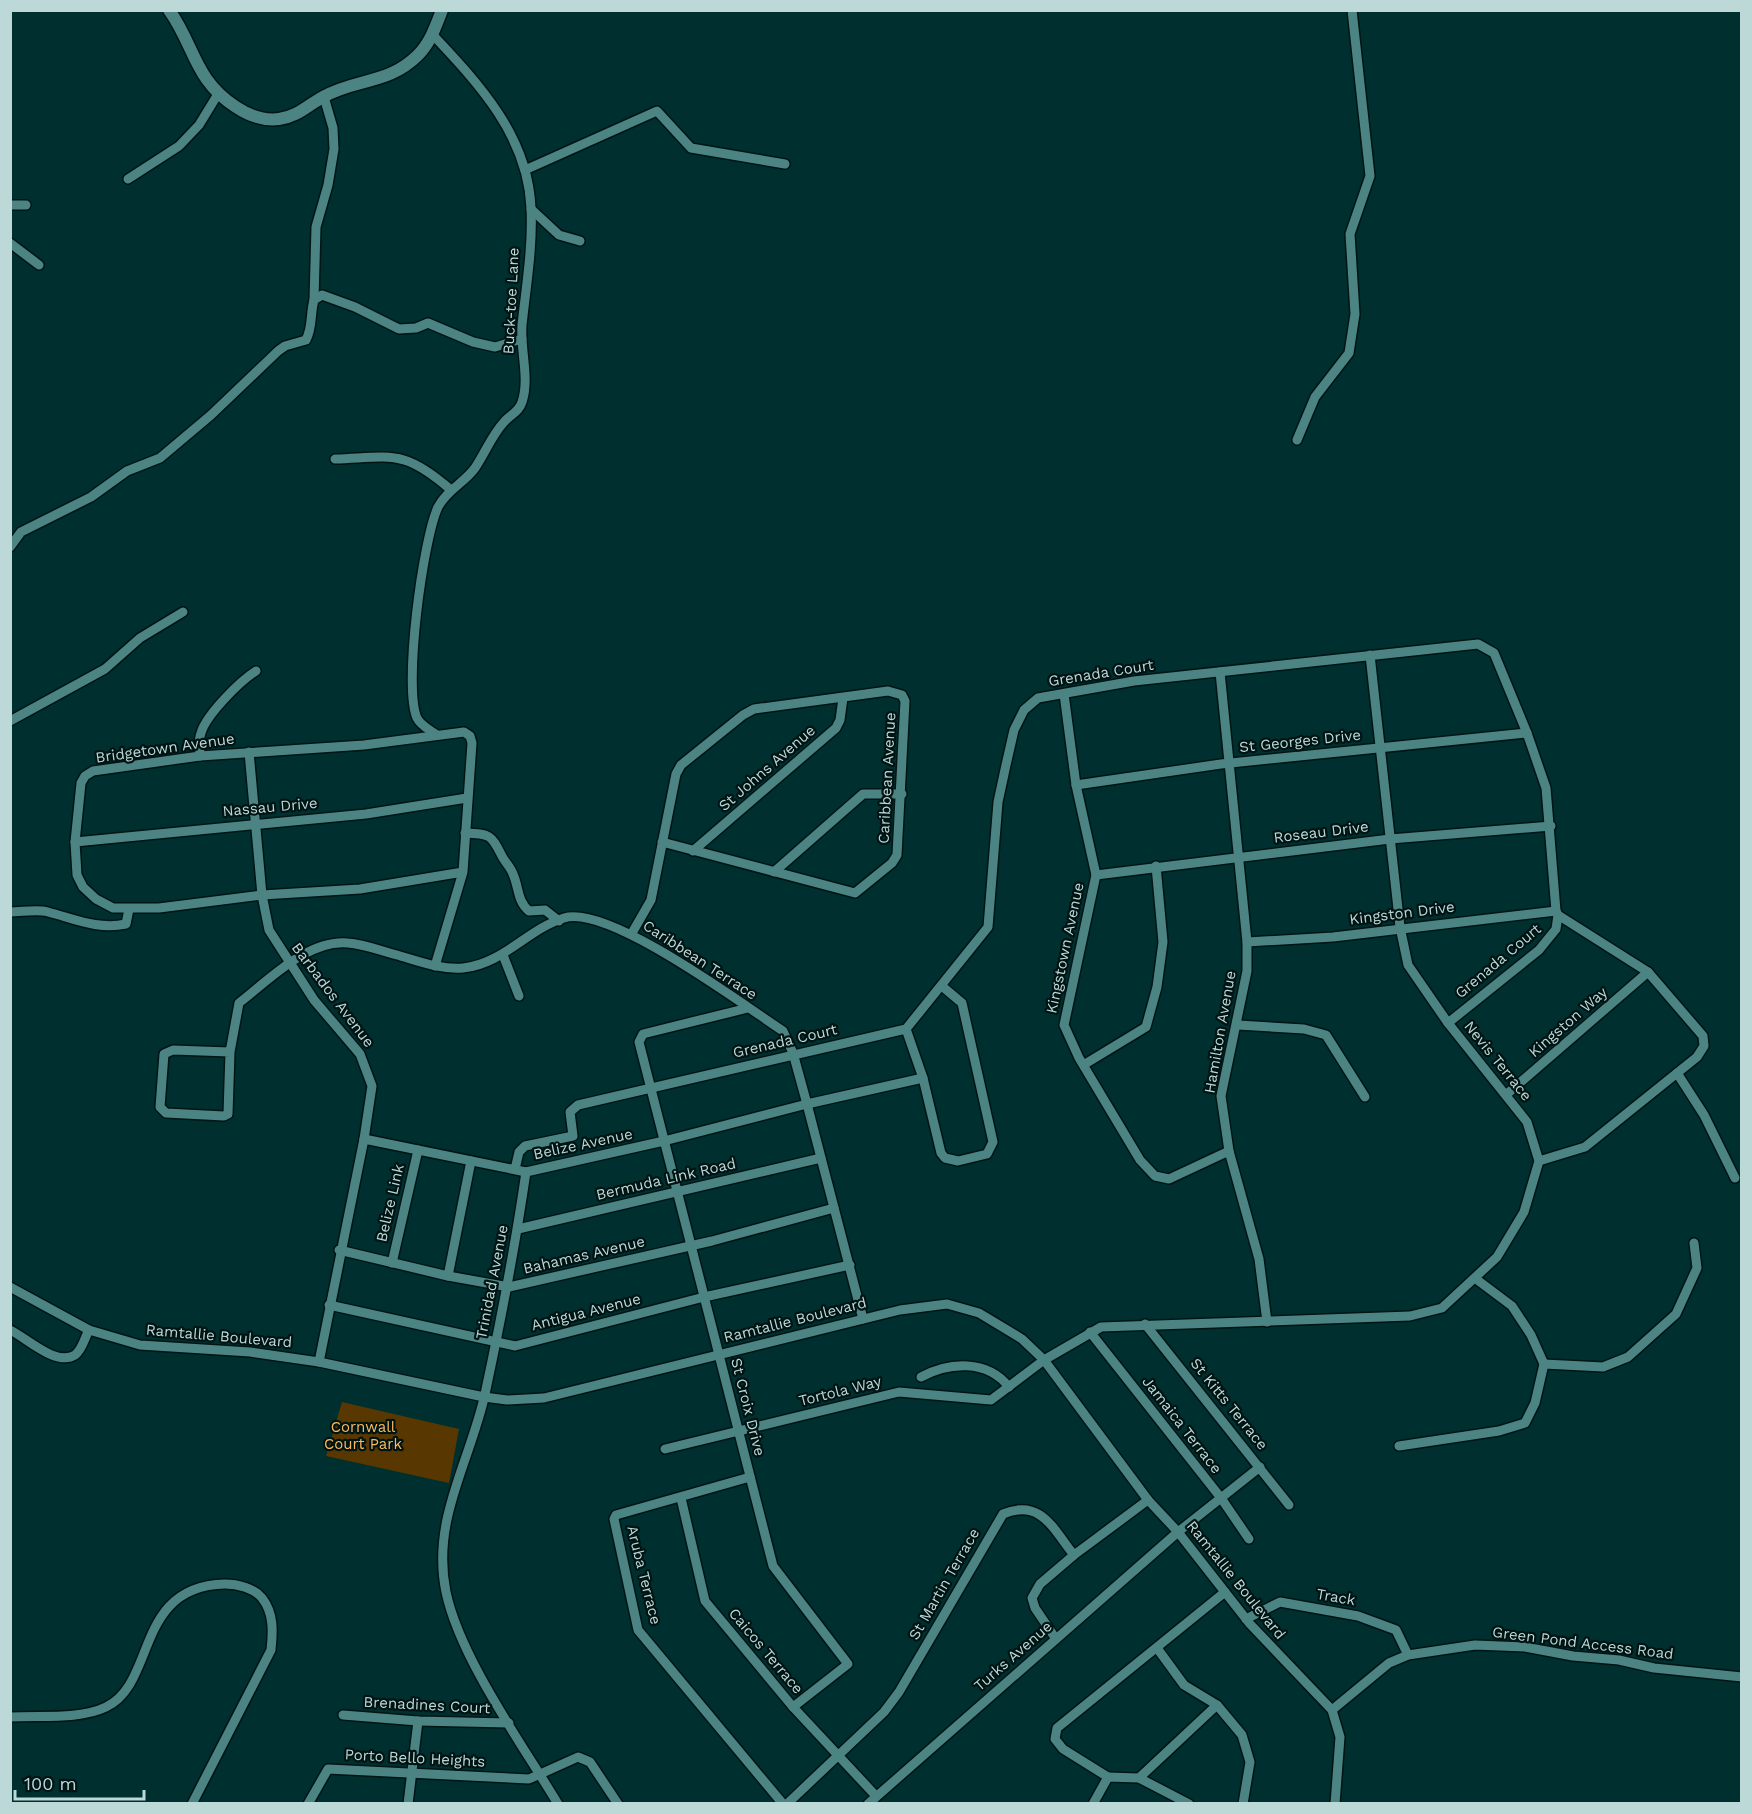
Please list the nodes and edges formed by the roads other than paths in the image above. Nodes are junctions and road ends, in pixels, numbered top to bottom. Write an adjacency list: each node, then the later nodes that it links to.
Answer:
1 (169, 10): 5 (street)
2 (442, 10): 4 (street)
3 (1352, 10): 18 (street)
4 (432, 34): 6 (street); 8 (street, Buck-toe Lane)
5 (218, 94): 6 (street); 9 (street)
6 (324, 97): 16 (street)
7 (785, 164): 8 (street)
8 (525, 170): 12 (street, Buck-toe Lane)
9 (128, 179)
10 (10, 205): 11 (street)
11 (26, 205)
12 (531, 209): 13 (street); 17 (street, Buck-toe Lane)
13 (580, 241)
14 (10, 243): 15 (street)
15 (39, 265)
16 (314, 300): 17 (street); 21 (street)
17 (522, 339): 20 (street, Buck-toe Lane)
18 (1297, 440)
19 (335, 459): 20 (street)
20 (451, 490): 30 (street, Buck-toe Lane)
21 (10, 547)
22 (183, 612): 28 (street)
23 (1370, 655): 25 (street, Grenada Court); 29 (street, Grenada Court); 31 (street, Nevis Terrace)
24 (256, 671): 33 (street)
25 (1220, 672): 26 (street, Grenada Court); 34 (street, Hamilton Avenue)
26 (1064, 694): 35 (street, Kingstown Avenue); 62 (street, Grenada Court)
27 (843, 698): 36 (street, Caribbean Avenue); 43 (street, Caribbean Avenue); 44 (street, St Johns Avenue)
28 (10, 721)
29 (1527, 733): 31 (street, St Georges Drive); 39 (street, Grenada Court)
30 (438, 735): 32 (street, Bridgetown Avenue); 37 (street, Bridgetown Avenue)
31 (1380, 747): 34 (street, St Georges Drive); 41 (street, Nevis Terrace)
32 (249, 752): 33 (street, Bridgetown Avenue); 38 (street, Barbados Avenue)
33 (200, 756): 42 (street, Bridgetown Avenue)
34 (1229, 763): 35 (street, St Georges Drive); 45 (street, Hamilton Avenue)
35 (1076, 785): 49 (street, Kingstown Avenue)
36 (902, 794): 48 (street); 48 (street, Caribbean Avenue)
37 (467, 798): 38 (street, Nassau Drive); 40 (street)
38 (255, 823): 42 (street, Nassau Drive); 50 (street, Barbados Avenue)
39 (1551, 826): 41 (street, Roseau Drive); 53 (street, Grenada Court)
40 (465, 833): 47 (street); 54 (street)
41 (1390, 839): 45 (street, Roseau Drive); 55 (street, Nevis Terrace)
42 (75, 842): 51 (street, Bridgetown Avenue)
43 (662, 842): 44 (street, Caribbean Avenue); 56 (street, Caribbean Avenue)
44 (693, 851): 48 (street, Caribbean Avenue)
45 (1239, 856): 46 (street, Roseau Drive); 57 (street, Hamilton Avenue)
46 (1156, 866): 49 (street, Roseau Drive); 70 (street)
47 (463, 872): 50 (street, Bridgetown Avenue); 60 (street)
48 (774, 872)
49 (1096, 875): 70 (street, Kingstown Avenue)
50 (262, 895): 51 (street, Bridgetown Avenue); 59 (street, Barbados Avenue)
51 (129, 909): 52 (street)
52 (10, 912)
53 (1557, 913): 55 (street, Kingston Drive); 61 (street, Grenada Court); 65 (street, Grenada Court)
54 (559, 921): 56 (street, Caribbean Terrace); 58 (street, Caribbean Terrace)
55 (1400, 927): 57 (street, Kingston Drive); 65 (street, Nevis Terrace)
56 (632, 933): 64 (street, Caribbean Terrace)
57 (1247, 942): 66 (street, Hamilton Avenue)
58 (504, 955): 60 (street, Caribbean Terrace); 63 (street)
59 (290, 964): 60 (street, Caribbean Terrace); 68 (street, Caribbean Terrace); 77 (street, Barbados Avenue)
60 (435, 966)
61 (1648, 972): 71 (street); 74 (street, Kingston Way)
62 (943, 987): 67 (street, Grenada Court); 72 (street)
63 (519, 996)
64 (748, 1008): 69 (street, Caribbean Terrace); 73 (street, St Croix Drive)
65 (1448, 1023): 74 (street, Nevis Terrace)
66 (1238, 1025): 75 (street); 80 (street, Hamilton Avenue)
67 (906, 1029): 69 (street, Grenada Court); 72 (street)
68 (230, 1052): 68 (street, Caribbean Terrace)
69 (793, 1053): 73 (street, Grenada Court); 76 (street, Caribbean Terrace)
70 (1085, 1064): 80 (street, Kingstown Avenue)
71 (1677, 1073): 83 (street); 86 (street)
72 (922, 1078): 76 (street, Belize Avenue)
73 (651, 1088): 78 (street, St Croix Drive); 84 (street, Grenada Court)
74 (1507, 1094): 83 (street, Nevis Terrace)
75 (1365, 1097)
76 (807, 1104): 78 (street, Belize Avenue); 81 (street, Caribbean Terrace)
77 (364, 1139): 79 (street, Belize Avenue); 92 (street, Barbados Avenue)
78 (664, 1141): 85 (street, Belize Avenue); 87 (street, St Croix Drive)
79 (418, 1150): 82 (street, Belize Avenue); 93 (street, Belize Link)
80 (1229, 1150): 102 (street, Hamilton Avenue)
81 (820, 1158): 87 (street, Bermuda Link Road); 88 (street, Caribbean Terrace)
82 (471, 1161): 84 (street, Belize Avenue); 95 (street)
83 (1539, 1161): 96 (street)
84 (515, 1170): 85 (street, Belize Avenue)
85 (526, 1172): 89 (street, Trinidad Avenue)
86 (1735, 1178)
87 (677, 1192): 89 (street, Bermuda Link Road); 91 (street, St Croix Drive)
88 (834, 1208): 91 (street, Bahamas Avenue); 94 (street, Caribbean Terrace)
89 (518, 1229): 98 (street, Trinidad Avenue)
90 (1694, 1243): 111 (street)
91 (691, 1246): 98 (street, Bahamas Avenue); 99 (street, St Croix Drive)
92 (339, 1250): 93 (street, Bahamas Avenue); 100 (street, Barbados Avenue)
93 (392, 1263): 95 (street, Bahamas Avenue)
94 (850, 1265): 99 (street, Antigua Avenue); 101 (street, Caribbean Terrace)
95 (448, 1276): 98 (street, Bahamas Avenue)
96 (1476, 1279): 102 (street); 111 (street)
97 (10, 1287): 105 (street, Ramtallie Boulevard)
98 (509, 1287): 107 (street, Trinidad Avenue)
99 (704, 1297): 107 (street, Antigua Avenue); 108 (street, St Croix Drive)
100 (329, 1305): 107 (street, Antigua Avenue); 110 (street, Barbados Avenue)
101 (863, 1319): 108 (street, Ramtallie Boulevard); 109 (street, Ramtallie Boulevard)
102 (1267, 1322): 103 (street)
103 (1145, 1324): 106 (street); 118 (street, St Kitts Terrace)
104 (10, 1330): 105 (street)
105 (89, 1330): 110 (street, Ramtallie Boulevard)
106 (1090, 1332): 109 (street); 121 (street, Jamaica Terrace)
107 (495, 1343): 114 (street, Trinidad Avenue)
108 (719, 1354): 114 (street, Ramtallie Boulevard); 115 (street, St Croix Drive)
109 (1044, 1360): 113 (street, Tortola Way); 122 (street, Ramtallie Boulevard)
110 (319, 1362): 114 (street, Ramtallie Boulevard)
111 (1544, 1364): 116 (street)
112 (921, 1377): 113 (street)
113 (1009, 1387): 115 (street, Tortola Way)
114 (484, 1397): 139 (street, Trinidad Avenue)
115 (738, 1430): 117 (street, Tortola Way); 119 (street, St Croix Drive)
116 (1399, 1446)
117 (665, 1449)
118 (1260, 1467): 121 (street, Turks Avenue); 123 (street, St Kitts Terrace)
119 (750, 1477): 120 (street, Aruba Terrace); 134 (street, St Croix Drive)
120 (681, 1498): 134 (street, Caicos Terrace); 151 (street, Aruba Terrace)
121 (1221, 1498): 124 (street, Turks Avenue); 125 (street, Jamaica Terrace)
122 (1148, 1500): 124 (street, Ramtallie Boulevard); 126 (street)
123 (1289, 1505)
124 (1178, 1532): 127 (street, Ramtallie Boulevard); 129 (street, Turks Avenue)
125 (1249, 1539)
126 (1074, 1555): 129 (street); 140 (street, St Martin Terrace)
127 (1225, 1593): 128 (street, Ramtallie Boulevard); 130 (street)
128 (1246, 1619): 131 (street, Track); 135 (street, Ramtallie Boulevard)
129 (1056, 1639): 145 (street, Turks Avenue)
130 (1157, 1648): 133 (street); 143 (street)
131 (1408, 1654): 132 (street, Green Pond Access Road); 135 (street, Green Pond Access Road)
132 (1742, 1677)
133 (1217, 1705): 144 (street); 155 (street)
134 (793, 1707): 140 (street, Caicos Terrace)
135 (1332, 1710): 156 (street)
136 (343, 1715): 138 (street, Brenadines Court)
137 (10, 1717): 146 (street)
138 (418, 1721): 139 (street, Brenadines Court); 141 (street)
139 (509, 1724): 142 (street, Trinidad Avenue)
140 (838, 1756): 145 (street, Caicos Terrace); 151 (street, St Martin Terrace)
141 (411, 1773): 142 (street, Porto Bello Heights); 147 (street, Porto Bello Heights); 148 (street)
142 (541, 1775): 149 (street, Trinidad Avenue); 150 (street)
143 (1107, 1777): 144 (street); 153 (street)
144 (1139, 1778): 154 (street)
145 (876, 1796): 152 (street, Turks Avenue)
146 (192, 1803)
147 (308, 1803)
148 (408, 1803)
149 (558, 1803)
150 (618, 1803)
151 (785, 1803)
152 (868, 1803)
153 (1093, 1803)
154 (1189, 1803)
155 (1243, 1803)
156 (1335, 1803)

